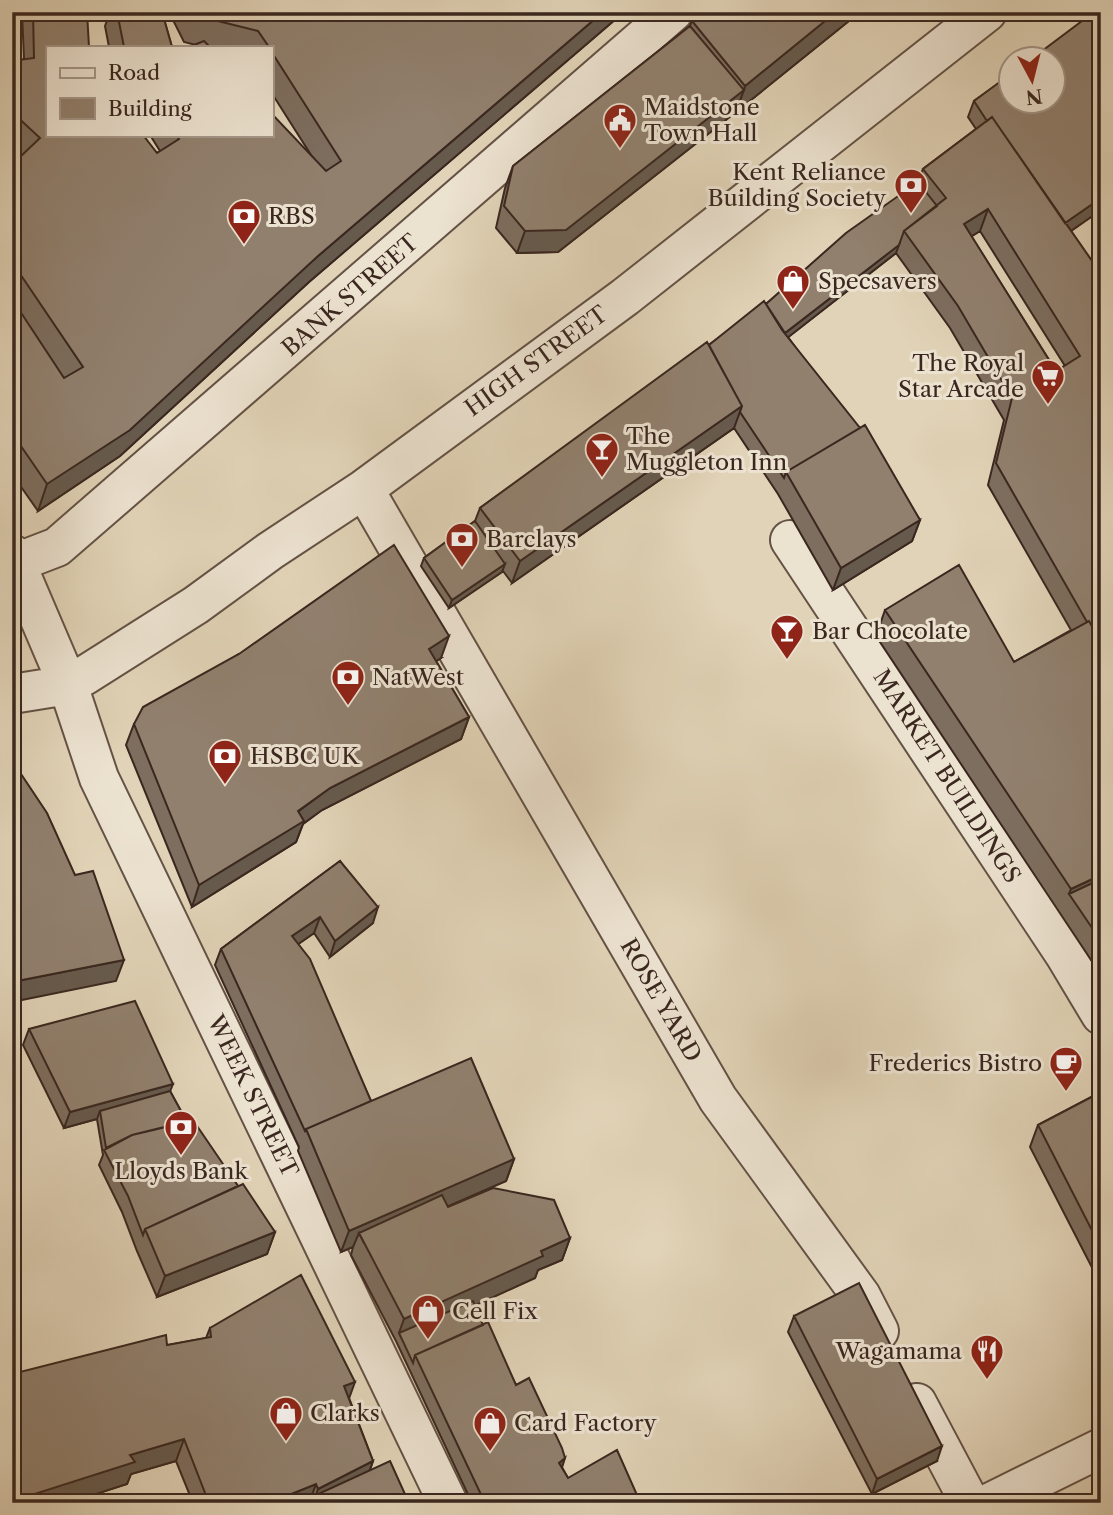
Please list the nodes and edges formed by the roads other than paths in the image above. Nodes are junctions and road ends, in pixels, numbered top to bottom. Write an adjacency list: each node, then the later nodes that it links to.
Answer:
1 (673, 12): 5 (street, BANK STREET)
2 (987, 12): 3 (street, HIGH STREET)
3 (364, 489): 6 (street, HIGH STREET); 11 (street, ROSE YARD)
4 (790, 540): 8 (street, MARKET BUILDINGS)
5 (15, 558): 6 (street, WEEK STREET)
6 (68, 685): 7 (street); 10 (street, WEEK STREET)
7 (12, 694)
8 (1101, 1015)
9 (1100, 1450): 12 (street)
10 (448, 1503)
11 (970, 1503)
12 (989, 1503)

